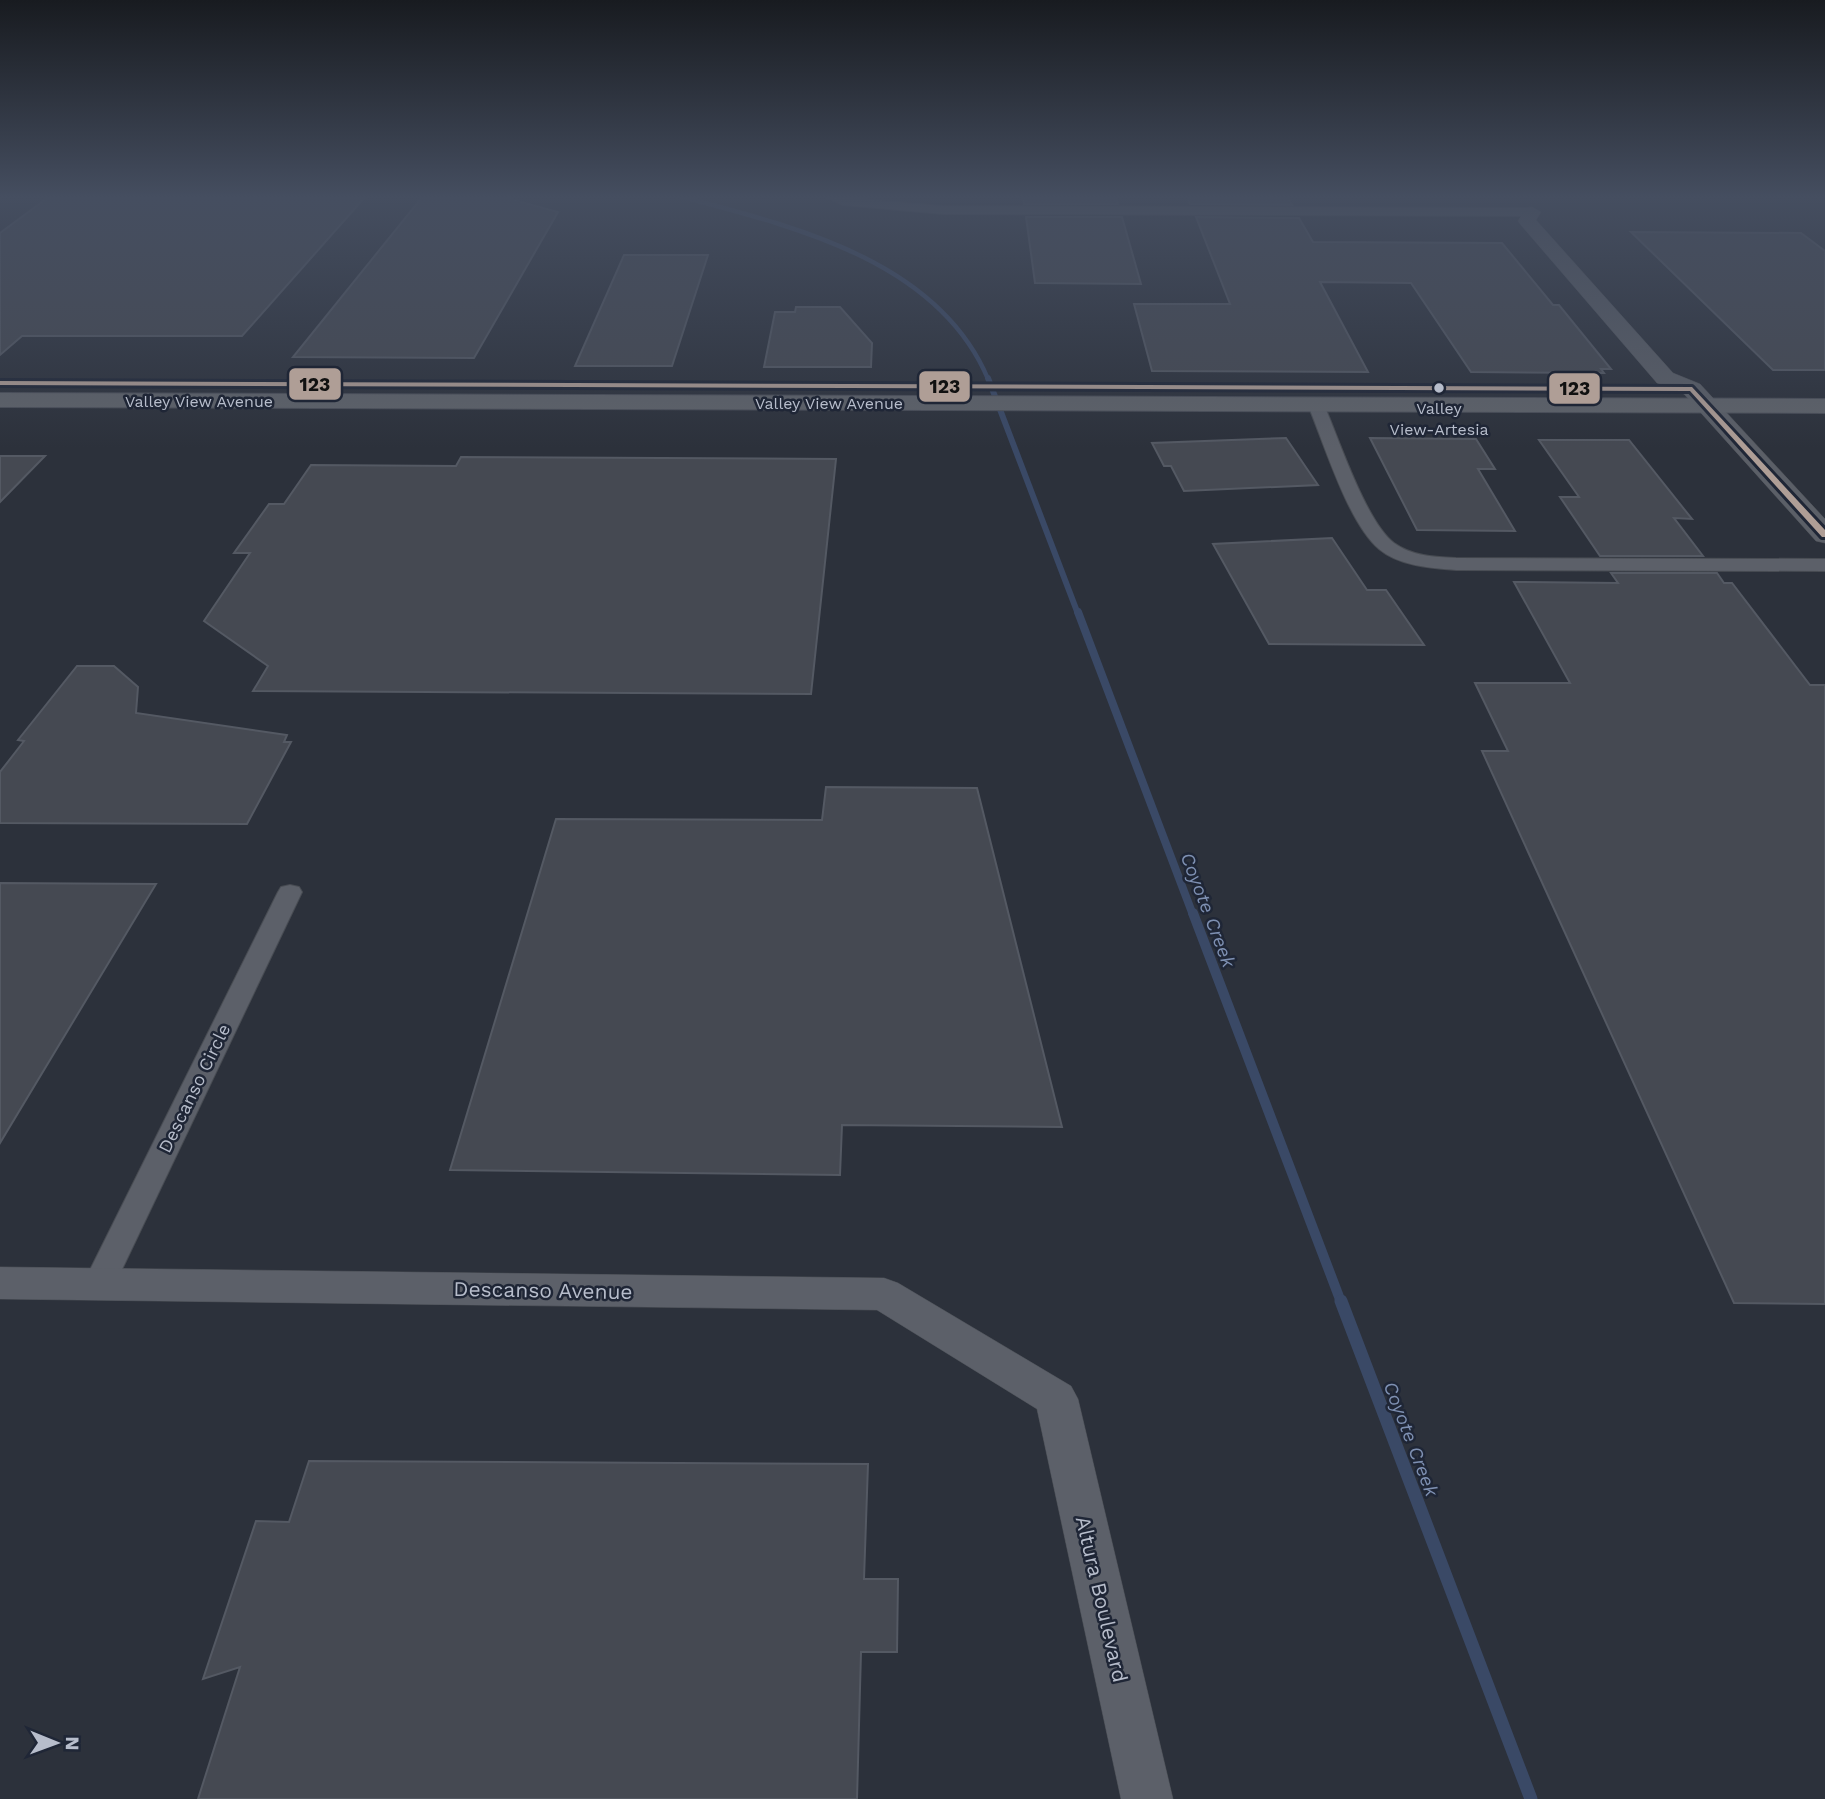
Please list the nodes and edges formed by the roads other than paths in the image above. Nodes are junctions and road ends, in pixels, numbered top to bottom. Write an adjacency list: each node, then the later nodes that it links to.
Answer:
1 (1579, 280): 3 (main road)
2 (0, 383): 5 (main road, Valley View Avenue)
3 (1697, 388): 4 (main road, Valley View Avenue); 6 (main road, Valley View Avenue); 8 (main road, Valley View Avenue); 9 (main road, Valley View Avenue); 10 (main road)
4 (1825, 389)
5 (921, 395): 6 (main road, Valley View Avenue); 7 (main road, Valley View Avenue)
6 (1067, 396): 8 (main road, Valley View Avenue)
7 (0, 400)
8 (1316, 405): 11 (street)
9 (1825, 406)
10 (1825, 535)
11 (1825, 565)
12 (289, 892): 14 (street, Descanso Circle)
13 (0, 1283): 14 (street, Descanso Avenue)
14 (99, 1284): 15 (street, Descanso Avenue)
15 (1056, 1399): 16 (street, Altura Boulevard)
16 (1147, 1799)

